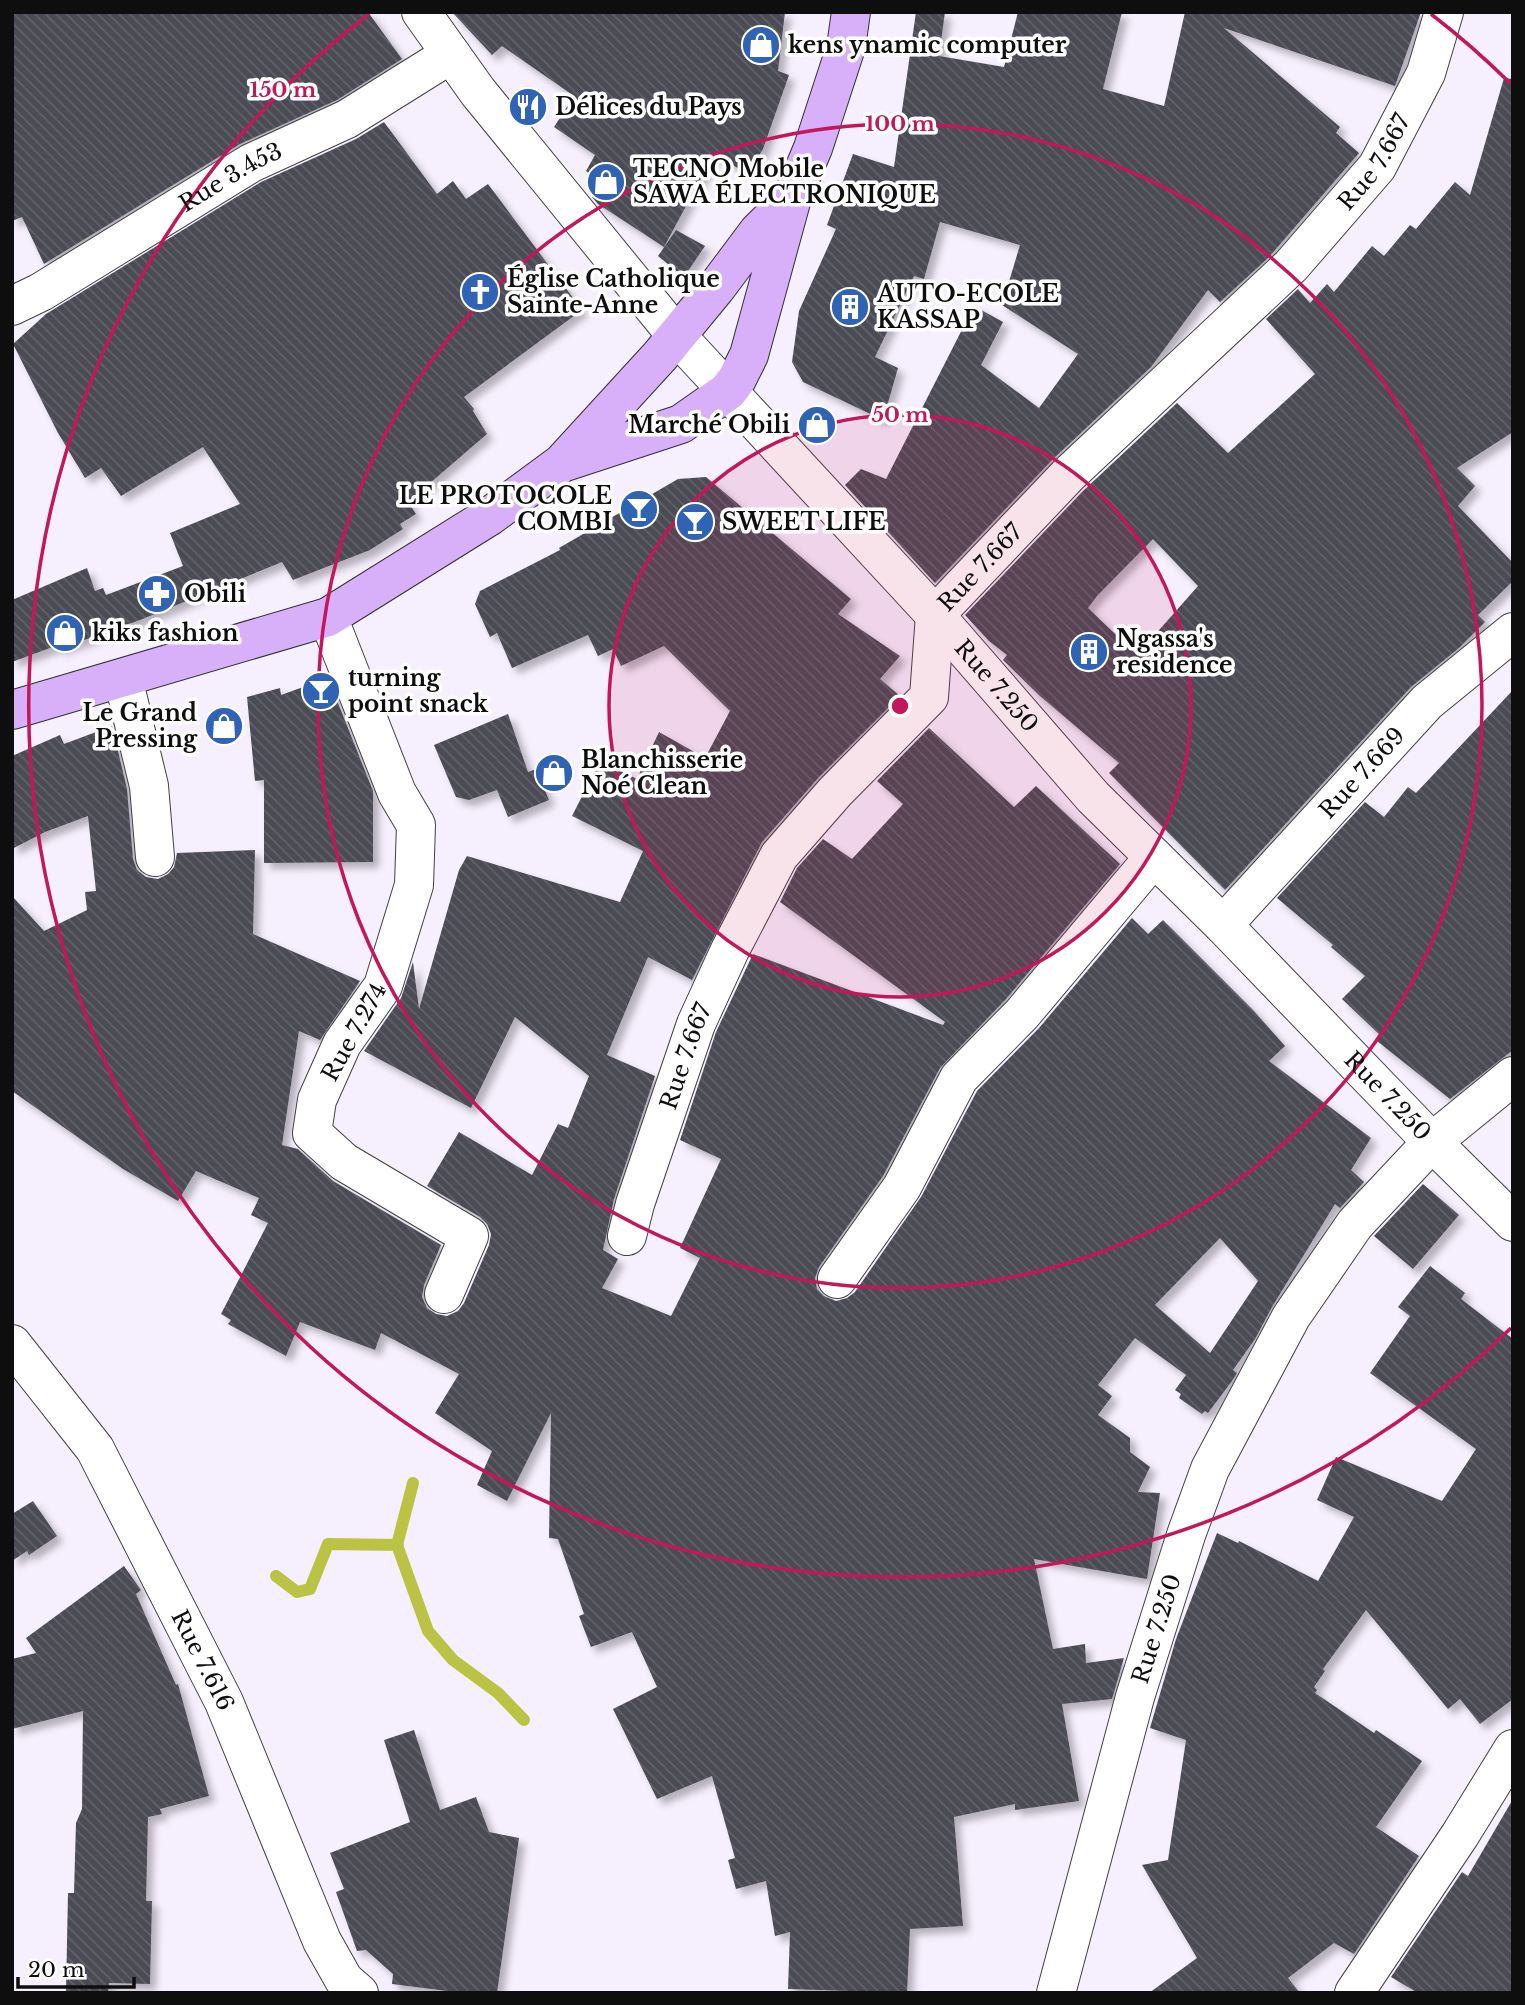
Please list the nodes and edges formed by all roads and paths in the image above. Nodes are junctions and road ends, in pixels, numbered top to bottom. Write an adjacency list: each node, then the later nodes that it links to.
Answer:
1 (421, 12): 4 (street, Rue 7.250)
2 (851, 12): 5 (main road)
3 (1444, 12): 10 (street, Rue 7.667)
4 (451, 54): 6 (street, Rue 3.453); 7 (street, Rue 7.250)
5 (792, 198): 7 (main road); 8 (main road)
6 (12, 306)
7 (677, 335): 8 (street, Rue 7.250); 9 (main road)
8 (728, 391): 9 (main road); 10 (street, Rue 7.250)
9 (562, 463): 11 (main road)
10 (935, 615): 16 (street, Rue 7.250); 21 (street, Rue 7.667)
11 (328, 617): 13 (main road); 23 (street, Rue 7.274)
12 (1513, 632): 17 (street, Rue 7.669)
13 (123, 678): 14 (main road); 15 (street)
14 (12, 710)
15 (155, 857)
16 (1154, 858): 17 (street, Rue 7.250); 22 (street)
17 (1223, 925): 19 (street, Rue 7.250)
18 (1513, 1076): 19 (street)
19 (1432, 1142): 20 (street); 27 (street, Rue 7.250)
20 (1513, 1222)
21 (627, 1236)
22 (837, 1279)
23 (444, 1294)
24 (12, 1344): 26 (street, Rue 7.616)
25 (1513, 1749): 28 (street)
26 (359, 1993)
27 (1056, 1993)
28 (1354, 1993)

